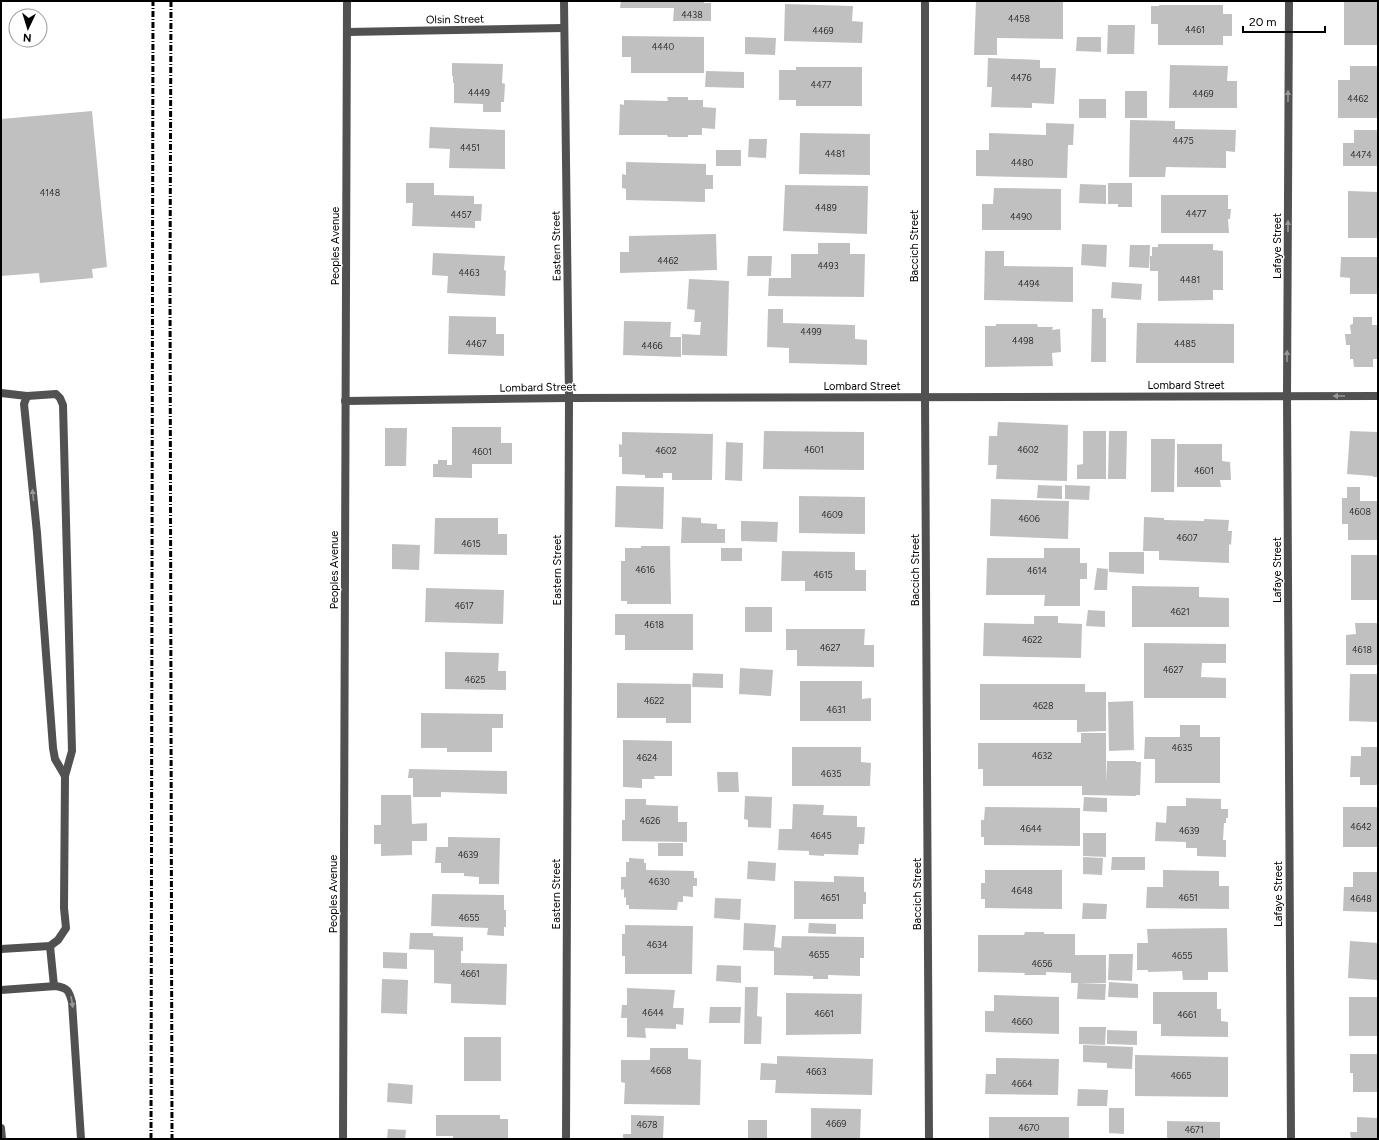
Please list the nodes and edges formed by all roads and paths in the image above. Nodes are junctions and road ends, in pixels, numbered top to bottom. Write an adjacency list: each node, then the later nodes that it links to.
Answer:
1 (347, 1): 6 (street, Peoples Avenue)
2 (564, 1): 5 (street, Eastern Street)
3 (925, 1): 11 (street, Baccich Street)
4 (1289, 1): 8 (street, Lafaye Street, one-way to 4)
5 (564, 28): 6 (street, Olsin Street); 12 (street, Eastern Street)
6 (347, 32): 13 (street, Peoples Avenue)
7 (1, 393): 9 (street)
8 (1287, 395): 10 (street, Lombard Street, one-way to 8); 11 (street, Lombard Street); 25 (street, Lafaye Street)
9 (27, 396): 14 (street, one-way to 9); 14 (street)
10 (1378, 396)
11 (925, 397): 12 (street, Lombard Street); 24 (street, Baccich Street)
12 (569, 398): 13 (street, Lombard Street); 23 (street, Eastern Street)
13 (346, 401): 22 (street, Peoples Avenue)
14 (65, 776): 15 (street)
15 (50, 946): 16 (street); 17 (street)
16 (1, 949)
17 (54, 986): 18 (street); 21 (street, one-way to 21)
18 (1, 990)
19 (1, 1128): 20 (street)
20 (2, 1139)
21 (80, 1139)
22 (343, 1139)
23 (566, 1139)
24 (929, 1139)
25 (1290, 1139)

